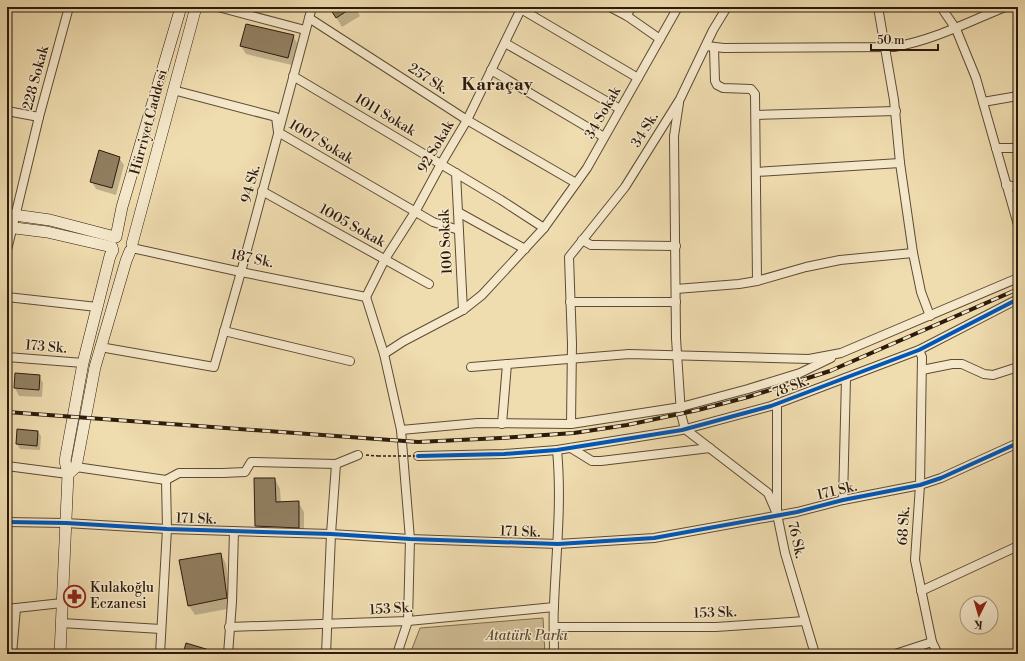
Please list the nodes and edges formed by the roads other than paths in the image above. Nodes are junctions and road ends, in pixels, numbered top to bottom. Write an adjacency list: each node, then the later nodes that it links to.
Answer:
1 (69, 7): 34 (street, 228 Sokak)
2 (181, 7): 56 (main road, Hürriyet Caddesi)
3 (196, 7): 26 (main road, Hürriyet Caddesi)
4 (218, 7): 17 (street)
5 (312, 7): 15 (street, 94 Sk.)
6 (610, 7): 14 (street)
7 (631, 7): 14 (street)
8 (678, 7): 18 (street, 34 Sokak)
9 (726, 7): 20 (street, 34 Sk.)
10 (878, 7): 22 (street)
11 (941, 7): 16 (street)
12 (1005, 7): 16 (street)
13 (521, 8): 19 (street, 92 Sokak); 25 (street)
14 (626, 16): 18 (street)
15 (309, 18): 17 (street, 94 Sk.); 35 (street, 257 Sk.)
16 (956, 29): 22 (street); 29 (street)
17 (305, 30): 24 (street, 94 Sk.)
18 (660, 39): 25 (street, 34 Sokak)
19 (505, 43): 23 (street, 92 Sokak); 30 (street)
20 (706, 46): 21 (street); 28 (street, 34 Sk.)
21 (714, 48): 22 (street); 33 (street)
22 (885, 48): 32 (street)
23 (492, 70): 35 (street, 92 Sokak); 37 (street)
24 (293, 76): 36 (street, 94 Sk.); 41 (street, 1011 Sokak)
25 (638, 78): 30 (street, 34 Sokak)
26 (173, 90): 36 (street, 1007 Sokak); 58 (main road, Hürriyet Caddesi)
27 (1018, 96): 29 (street)
28 (680, 99): 55 (street, 34 Sk.); 57 (street)
29 (983, 102): 38 (street)
30 (620, 109): 37 (street, 34 Sokak)
31 (7, 111): 34 (street)
32 (896, 111): 33 (street); 40 (street)
33 (756, 115): 42 (street)
34 (39, 117): 50 (street, 228 Sokak)
35 (468, 120): 41 (street, 92 Sokak); 44 (street, 257 Sk.)
36 (278, 132): 47 (street, 94 Sk.); 48 (street, 1007 Sokak)
37 (604, 137): 44 (street, 34 Sokak)
38 (996, 148): 39 (street); 45 (street)
39 (1018, 148)
40 (900, 163): 42 (street); 61 (street)
41 (441, 164): 43 (street, 1011 Sokak); 48 (street, 92 Sokak)
42 (756, 172): 65 (street)
43 (456, 173): 49 (street, 100 Sokak); 53 (street, 1011 Sokak)
44 (576, 183): 53 (street, 34 Sokak)
45 (1006, 185): 46 (street); 51 (street)
46 (1018, 187)
47 (262, 191): 62 (street, 1005 Sokak); 63 (street, 94 Sk.)
48 (415, 212): 54 (street, 1007 Sokak); 62 (street, 92 Sokak)
49 (458, 212): 54 (street, 100 Sokak); 59 (street)
50 (12, 215): 52 (street, 228 Sokak); 56 (main road)
51 (1018, 225)
52 (10, 227): 56 (main road); 60 (street, 228 Sokak)
53 (544, 228): 59 (street, 34 Sokak)
54 (459, 230): 74 (street, 100 Sokak)
55 (582, 240): 57 (street); 71 (street, 34 Sk.)
56 (114, 243): 58 (main road); 58 (main road); 73 (main road, Hürriyet Caddesi)
57 (676, 246): 67 (street)
58 (131, 248): 63 (street, 187 Sk.); 77 (main road, Hürriyet Caddesi)
59 (525, 249): 74 (street, 34 Sokak)
60 (7, 250)
61 (913, 253): 65 (street); 75 (street)
62 (385, 259): 66 (street, 1005 Sokak); 69 (street, 92 Sokak)
63 (241, 272): 69 (street, 187 Sk.); 76 (street, 94 Sk.)
64 (1018, 278): 75 (street)
65 (757, 281): 67 (street)
66 (429, 284)
67 (676, 289): 72 (street)
68 (7, 297): 73 (street)
69 (366, 297): 80 (street)
70 (1018, 299): 78 (street, 78 Sk.)
71 (570, 302): 72 (street); 83 (street)
72 (676, 302): 81 (street)
73 (97, 307): 85 (main road, Hürriyet Caddesi)
74 (463, 310): 80 (street, 34 Sokak)
75 (930, 316): 79 (street)
76 (224, 331): 77 (street, 94 Sk.); 84 (street)
77 (100, 347): 105 (main road, Hürriyet Caddesi)
78 (919, 350): 89 (street, 68 Sk.); 90 (street, 78 Sk.)
79 (841, 353): 81 (street); 92 (street)
80 (384, 354): 96 (street)
81 (677, 356): 83 (street); 92 (street)
82 (7, 357): 85 (street, 173 Sk.)
83 (572, 359): 86 (street); 94 (street)
84 (350, 361)
85 (83, 363): 105 (main road, Hürriyet Caddesi)
86 (507, 364): 87 (street); 93 (street)
87 (471, 367)
88 (1018, 367): 89 (street)
89 (922, 370): 107 (street, 68 Sk.)
90 (846, 378): 91 (street, 78 Sk.); 108 (street)
91 (777, 404): 95 (street, 78 Sk.); 109 (street, 76 Sk.)
92 (681, 407): 94 (street); 95 (street)
93 (502, 424): 94 (street); 96 (street)
94 (571, 424)
95 (685, 429): 98 (street, 78 Sk.); 99 (street)
96 (401, 430): 115 (street)
97 (1018, 443): 107 (street, 171 Sk.)
98 (571, 448): 99 (street); 100 (street, 78 Sk.)
99 (710, 448): 109 (street)
100 (557, 450): 102 (street); 116 (street)
101 (358, 455): 103 (street)
102 (418, 456)
103 (336, 464): 106 (street); 114 (street)
104 (7, 466): 105 (street)
105 (72, 470): 106 (street); 111 (main road, Hürriyet Caddesi)
106 (166, 480): 112 (street)
107 (920, 485): 108 (street, 171 Sk.); 118 (street, 68 Sk.)
108 (842, 500): 109 (street, 171 Sk.)
109 (777, 514): 116 (street, 171 Sk.); 123 (street, 76 Sk.)
110 (7, 522): 111 (street, 171 Sk.)
111 (66, 523): 112 (street, 171 Sk.); 119 (main road, Hürriyet Caddesi)
112 (167, 529): 113 (street, 171 Sk.); 129 (street)
113 (234, 531): 114 (street, 171 Sk.); 127 (street)
114 (331, 534): 115 (street, 171 Sk.); 126 (street)
115 (410, 538): 116 (street, 171 Sk.); 125 (street)
116 (558, 544): 120 (street)
117 (1018, 546): 118 (street)
118 (921, 591): 130 (street, 68 Sk.)
119 (62, 603): 121 (street); 124 (main road, Hürriyet Caddesi)
120 (554, 607): 125 (street, 153 Sk.); 128 (street)
121 (16, 608): 122 (street); 131 (street)
122 (7, 609)
123 (805, 621): 128 (street, 153 Sk.); 138 (street, 76 Sk.)
124 (61, 622): 129 (street); 132 (main road, Hürriyet Caddesi)
125 (408, 622): 126 (street, 153 Sk.); 136 (street)
126 (327, 625): 127 (street, 153 Sk.); 135 (street)
127 (229, 627): 134 (street)
128 (554, 627): 137 (street)
129 (161, 629): 133 (street)
130 (932, 642): 139 (street); 140 (street, 68 Sk.)
131 (12, 654)
132 (60, 654)
133 (160, 654)
134 (228, 654)
135 (326, 654)
136 (397, 654)
137 (554, 654)
138 (815, 654)
139 (895, 654)
140 (938, 654)

